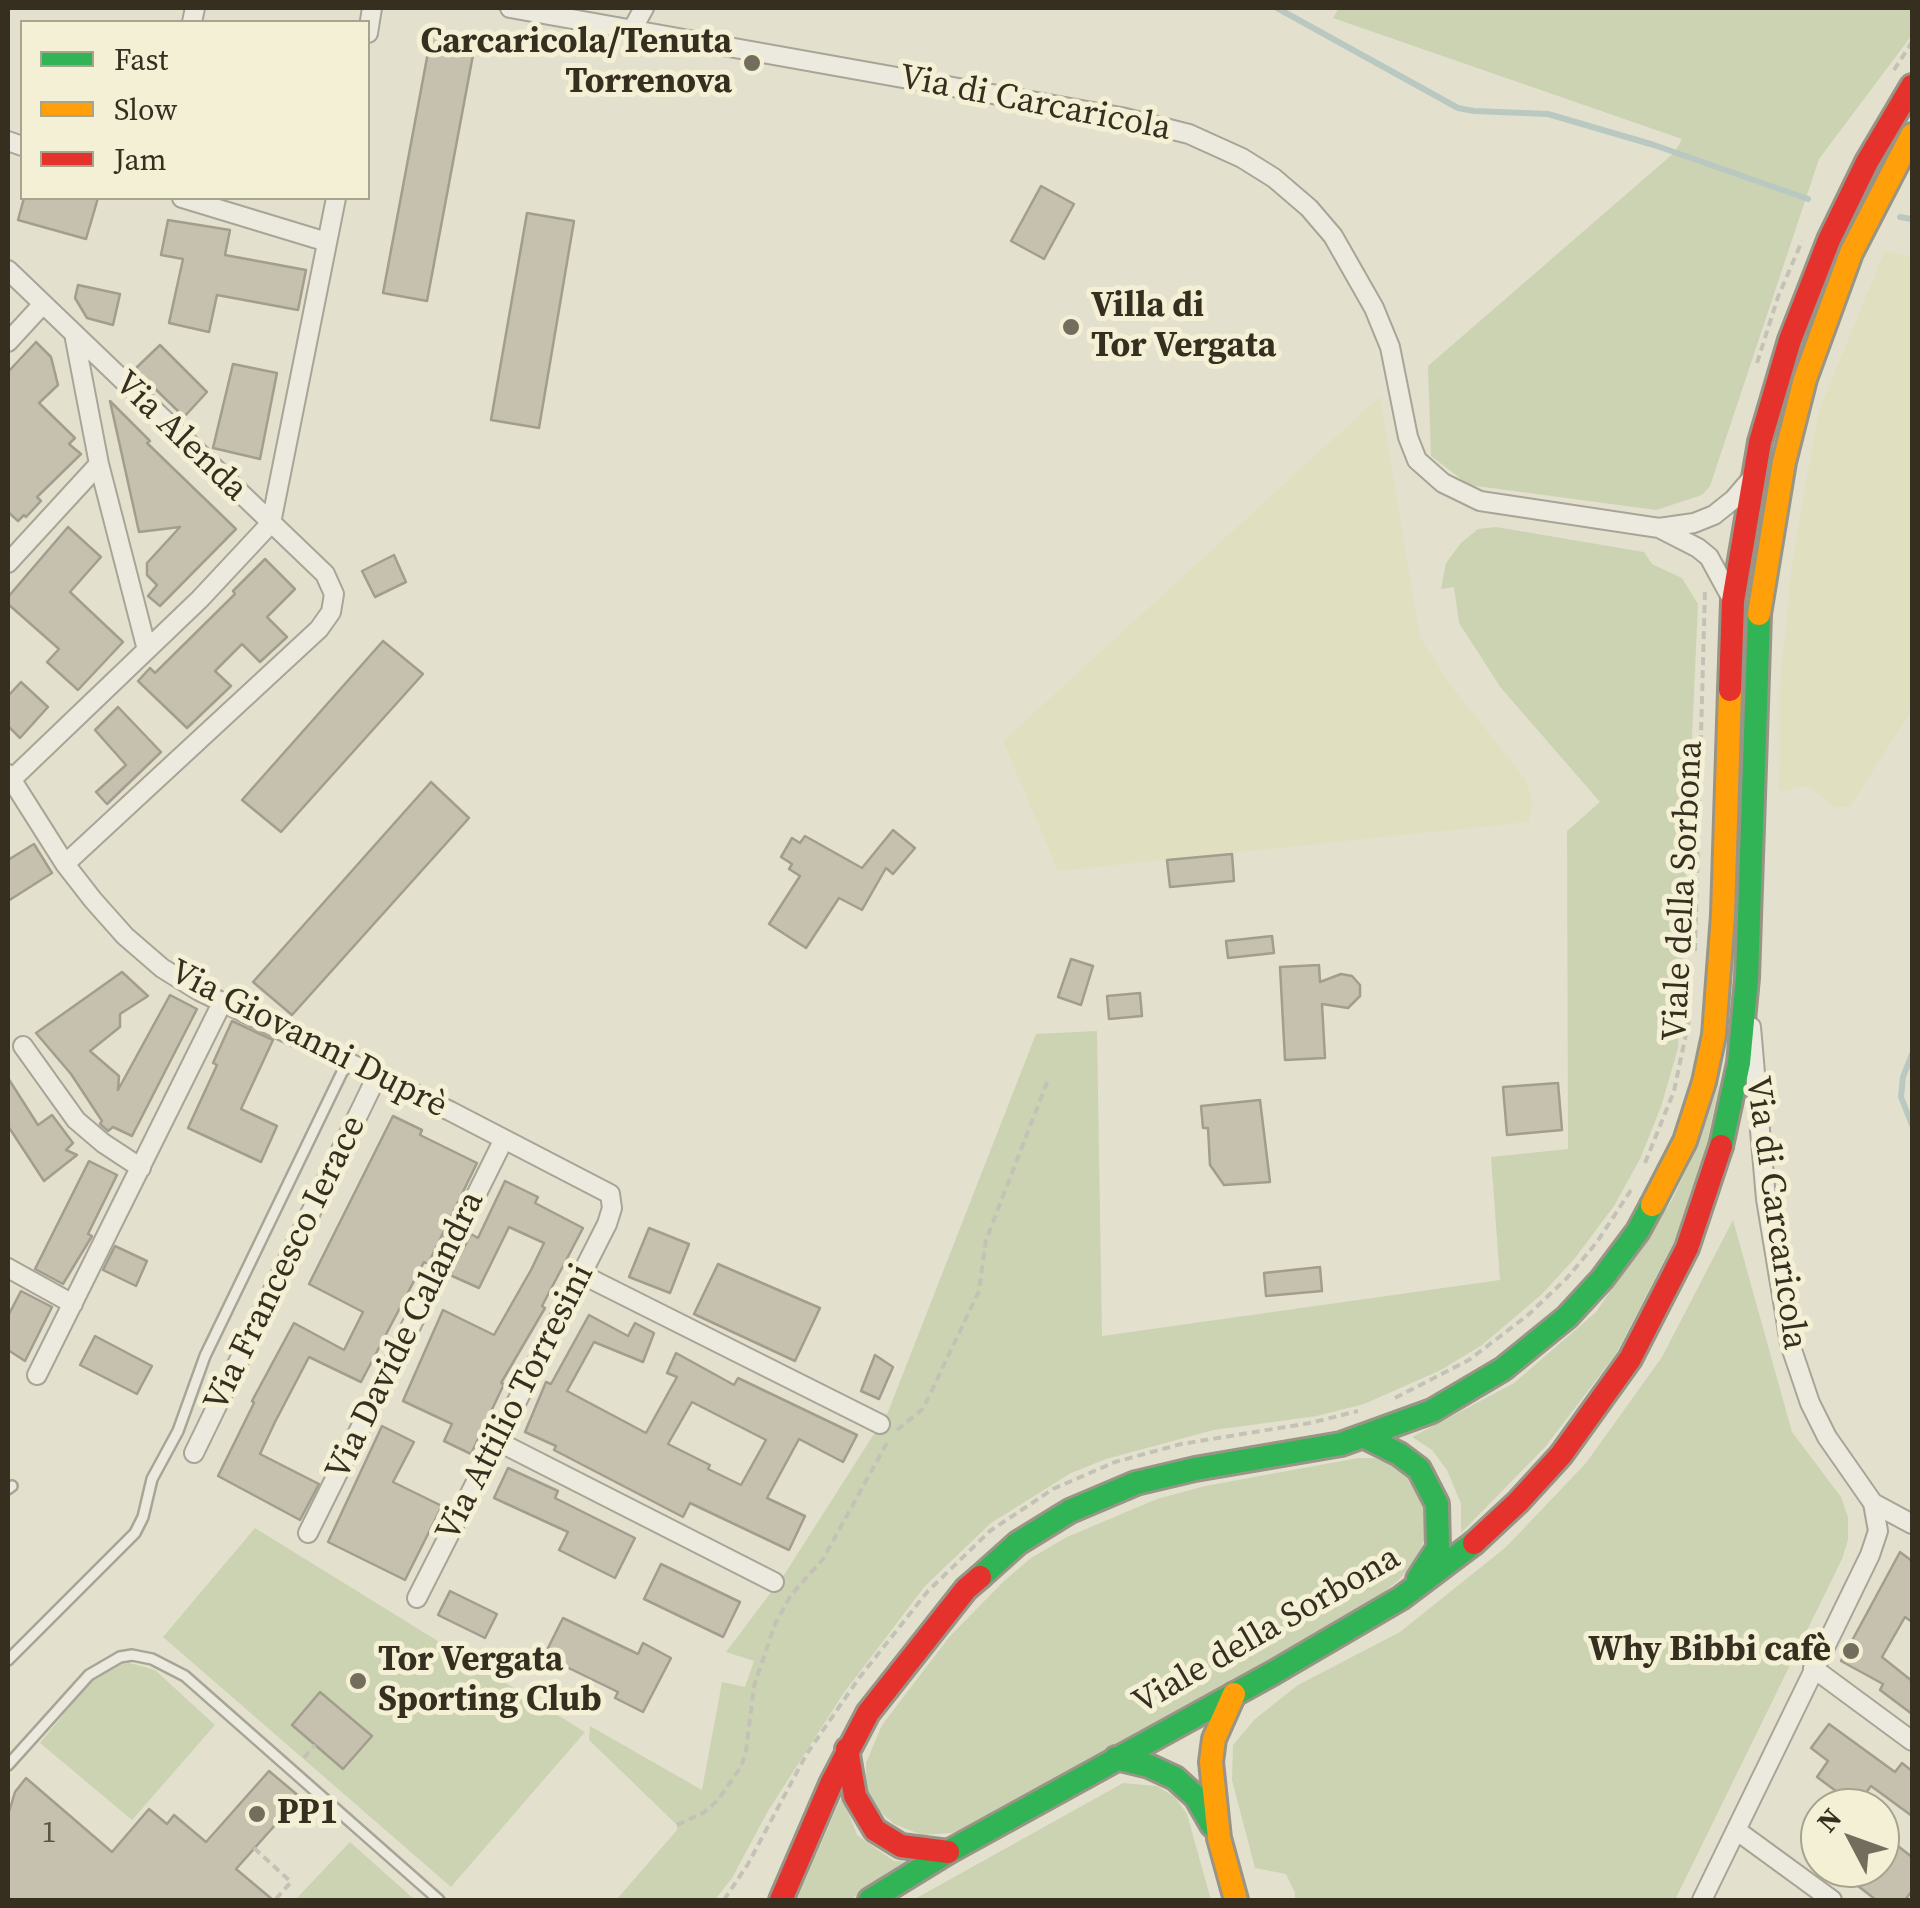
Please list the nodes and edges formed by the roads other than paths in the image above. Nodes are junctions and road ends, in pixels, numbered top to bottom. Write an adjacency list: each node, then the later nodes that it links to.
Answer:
1 (510, 8): 3 (street, Via di Carcaricola)
2 (644, 8): 3 (street)
3 (633, 28): 16 (street, Via di Carcaricola)
4 (1912, 86): 14 (street, Viale della Sorbona)
5 (1912, 135): 22 (street, Viale della Sorbona)
6 (189, 200): 8 (street)
7 (336, 200): 8 (street)
8 (327, 242): 15 (street)
9 (8, 270): 10 (street, Via Alenda)
10 (43, 304): 11 (street, Via Alenda); 12 (street)
11 (75, 338): 13 (street); 15 (street, Via Alenda)
12 (8, 342)
13 (100, 464): 17 (street); 19 (street)
14 (1752, 477): 16 (street, Via di Carcaricola); 18 (street, Viale della Sorbona)
15 (271, 524): 19 (street); 21 (street, Via Alenda)
16 (1659, 528): 18 (street, Via di Carcaricola)
17 (8, 562)
18 (1733, 601): 35 (street, Viale della Sorbona)
19 (147, 650): 20 (street)
20 (9, 777): 21 (street, Via Giovanni Duprè)
21 (65, 864): 23 (street, Via Giovanni Duprè)
22 (1748, 978): 38 (street, Via di Carcaricola); 43 (street, Viale della Sorbona)
23 (222, 1002): 25 (street, Via Giovanni Duprè); 28 (street)
24 (22, 1046): 28 (street)
25 (347, 1062): 26 (street, Via Giovanni Duprè); 44 (lane)
26 (377, 1076): 27 (street, Via Giovanni Duprè); 37 (street, Via Francesco Ierace)
27 (504, 1139): 29 (street, Via Giovanni Duprè); 40 (street, Via Davide Calandra)
28 (141, 1168): 32 (street)
29 (612, 1208): 31 (street, Via Attilio Torresini)
30 (8, 1268): 32 (street)
31 (581, 1274): 34 (street); 36 (street, Via Attilio Torresini)
32 (73, 1304): 33 (street)
33 (37, 1375)
34 (880, 1424)
35 (1365, 1437): 43 (street); 48 (street, Viale della Sorbona)
36 (497, 1441): 41 (street); 42 (street, Via Attilio Torresini)
37 (194, 1453)
38 (1873, 1503): 39 (street, Via di Carcaricola); 45 (street)
39 (1912, 1524)
40 (308, 1533)
41 (774, 1582)
42 (417, 1598)
43 (1401, 1598): 46 (street, Viale della Sorbona)
44 (8, 1660)
45 (1813, 1668): 47 (street); 51 (street)
46 (1234, 1694): 49 (street, Viale della Sorbona); 52 (street)
47 (1912, 1741)
48 (848, 1749): 53 (street); 55 (street, Viale della Sorbona)
49 (1116, 1758): 52 (street); 53 (street, Viale della Sorbona)
50 (8, 1765): 54 (lane)
51 (1736, 1830): 58 (street); 59 (street)
52 (1219, 1838): 57 (street)
53 (948, 1852): 56 (street, Viale della Sorbona)
54 (439, 1900)
55 (780, 1900)
56 (870, 1900)
57 (1236, 1900)
58 (1702, 1900)
59 (1832, 1900)

